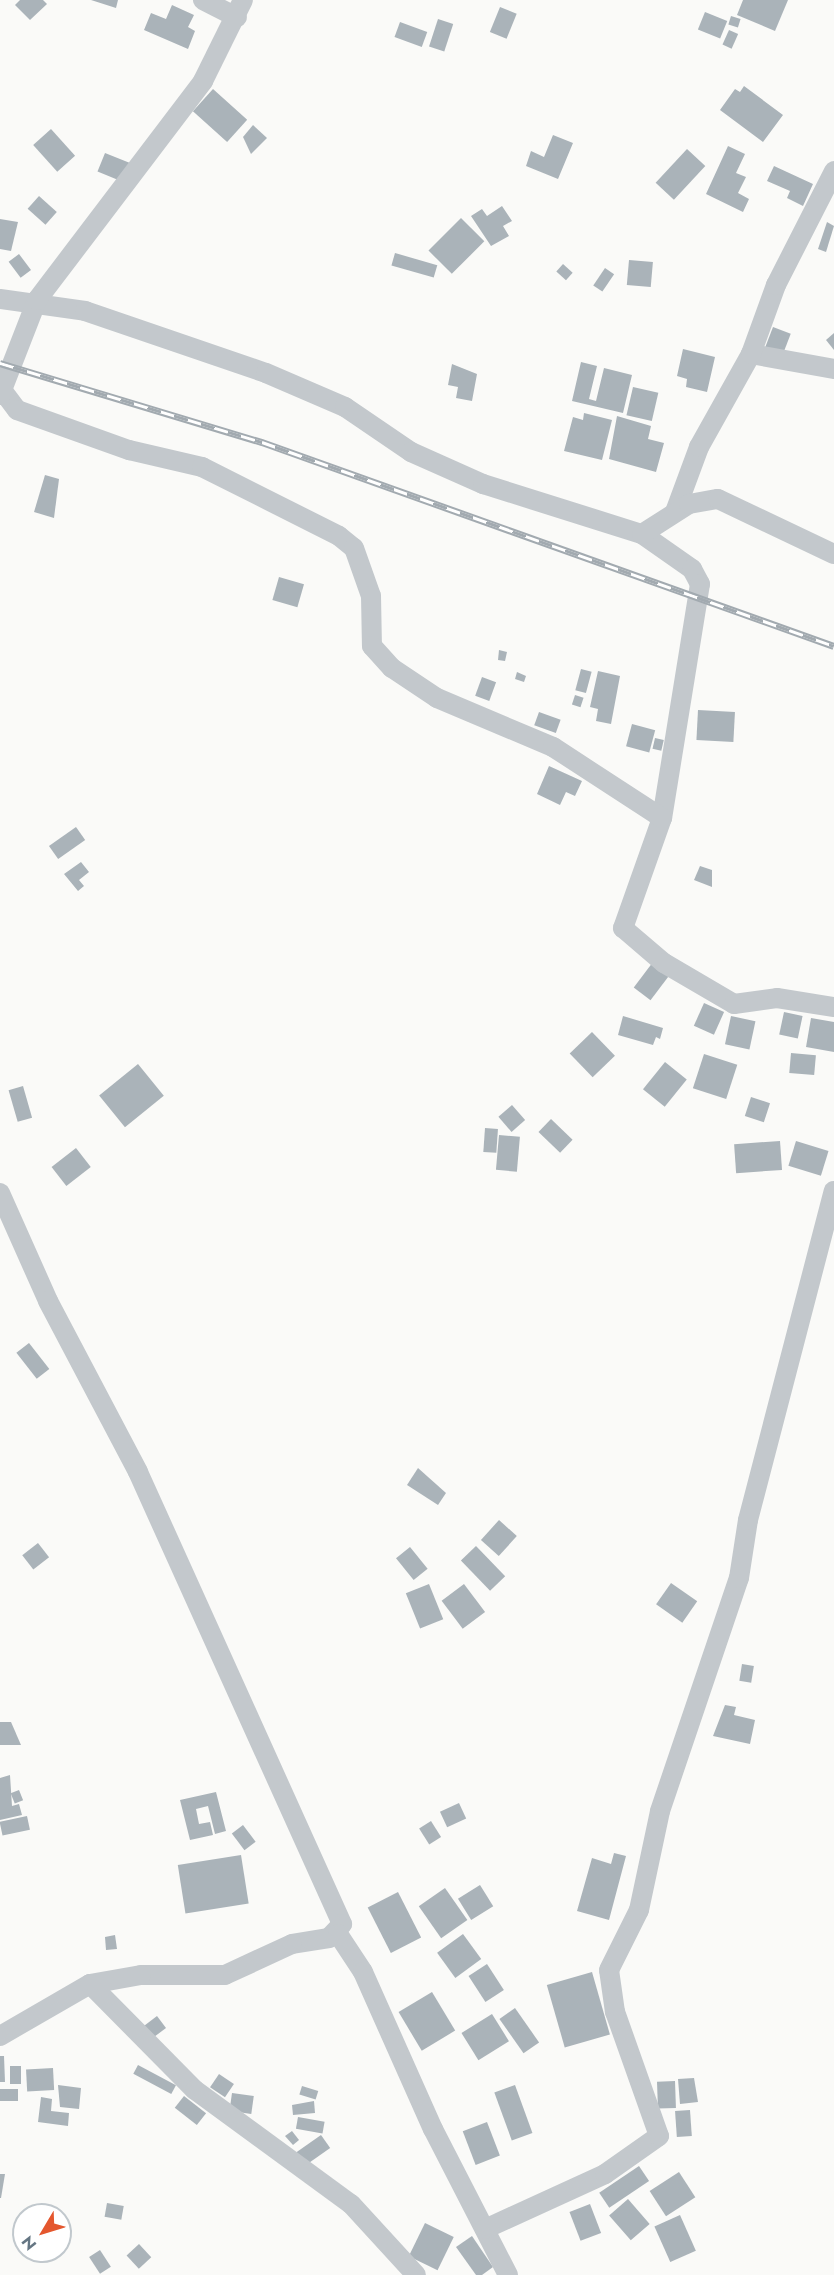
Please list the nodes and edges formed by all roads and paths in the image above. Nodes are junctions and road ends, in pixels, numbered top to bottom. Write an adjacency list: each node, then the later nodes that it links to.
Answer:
1 (203, 0): 2 (street)
2 (240, 8): 5 (street)
3 (834, 171): 6 (street)
4 (0, 299): 5 (street)
5 (37, 300): 8 (street); 10 (street)
6 (751, 354): 7 (street); 9 (street)
7 (834, 369)
8 (1, 392): 12 (street)
9 (675, 512): 10 (street); 11 (street)
10 (642, 534): 12 (street)
11 (834, 554)
12 (662, 818): 13 (street)
13 (834, 1007)
14 (834, 1191): 19 (street)
15 (0, 1193): 16 (street)
16 (338, 1934): 17 (street); 19 (street)
17 (90, 1984): 18 (street); 21 (street)
18 (0, 2036)
19 (485, 2229): 20 (street)
20 (506, 2274)
21 (416, 2275)

